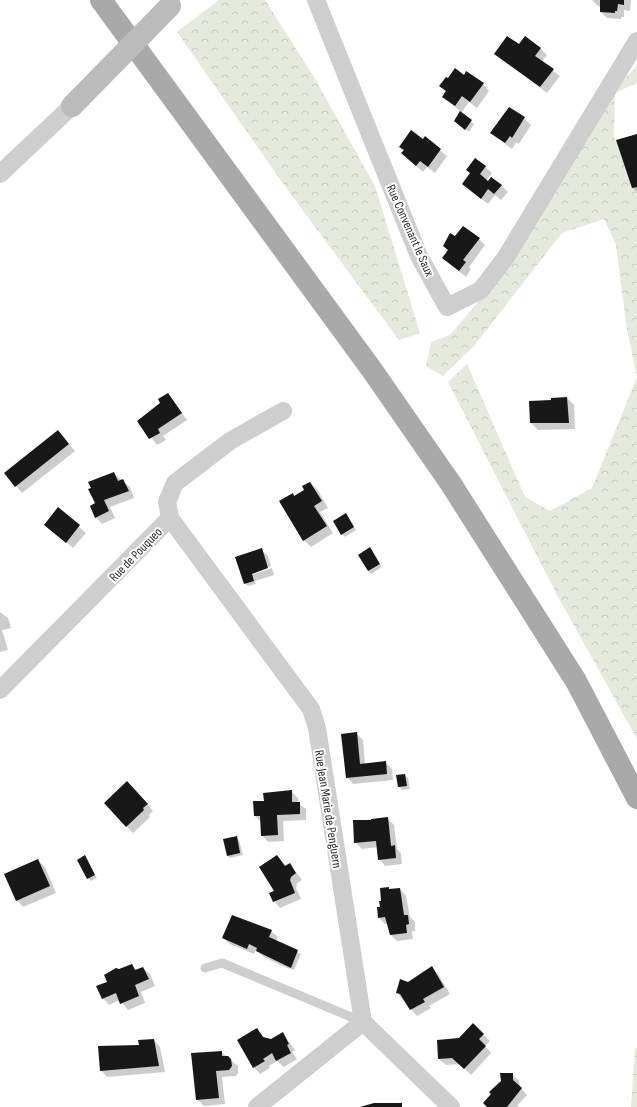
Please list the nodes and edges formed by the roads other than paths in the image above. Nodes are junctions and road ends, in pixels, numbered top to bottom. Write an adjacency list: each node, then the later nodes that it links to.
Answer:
1 (101, 0): 10 (main road)
2 (316, 0): 4 (street, Rue Convenant le Saux)
3 (170, 6): 5 (street, bridge)
4 (637, 42)
5 (72, 106): 6 (street)
6 (0, 174)
7 (283, 411): 8 (street, Rue de Pouqueo)
8 (170, 518): 9 (street, Rue de Pouqueo); 12 (street, Rue Jean Marie de Penguern)
9 (0, 690)
10 (637, 798)
11 (205, 968): 12 (lane)
12 (363, 1022): 13 (street); 14 (street)
13 (257, 1107)
14 (451, 1107)

